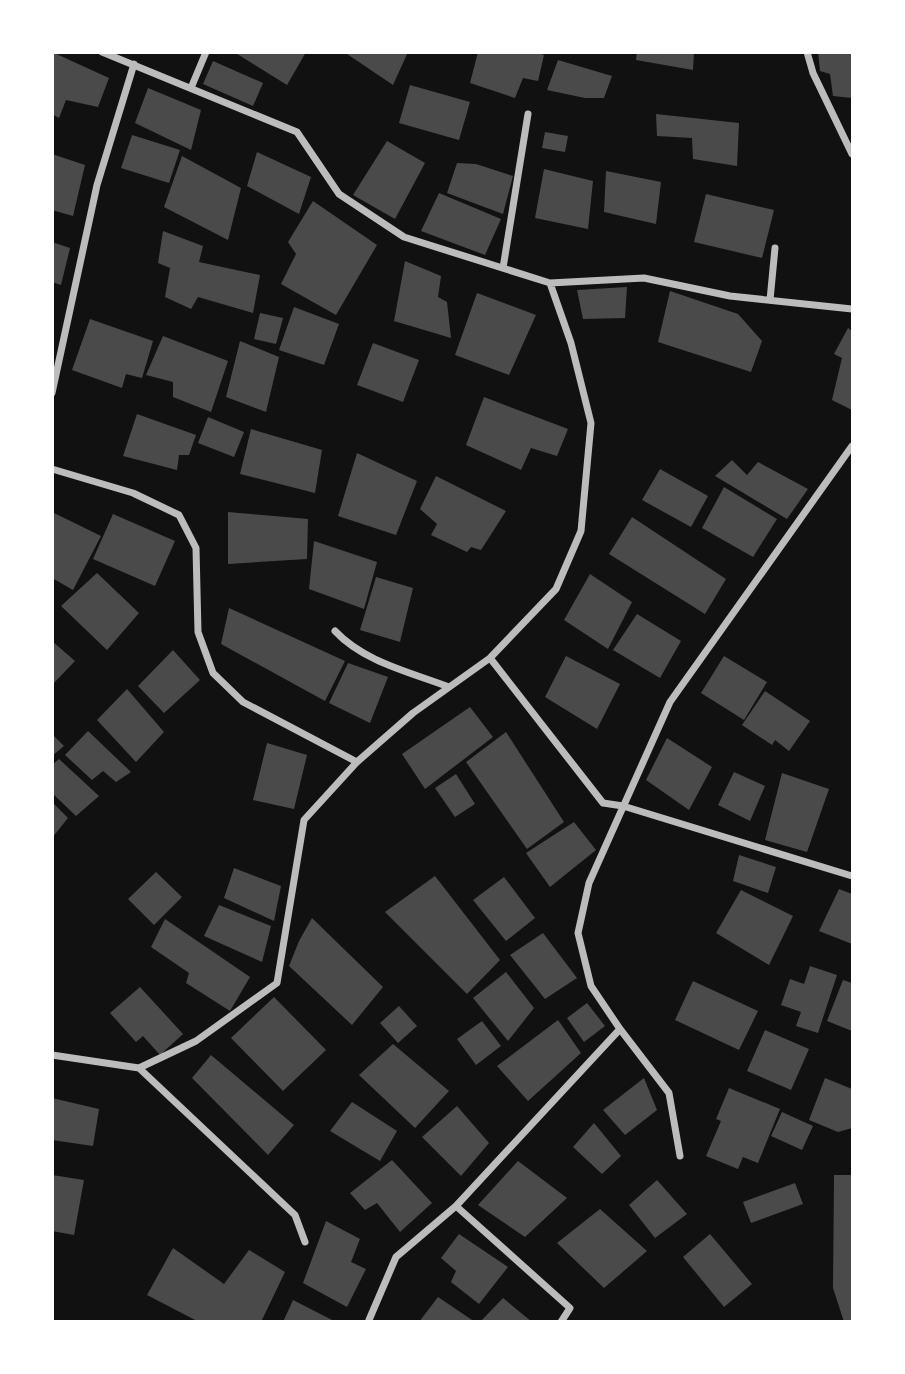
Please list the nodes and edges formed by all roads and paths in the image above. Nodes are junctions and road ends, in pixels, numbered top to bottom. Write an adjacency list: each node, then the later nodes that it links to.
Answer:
1 (102, 52): 4 (street)
2 (206, 52): 5 (street)
3 (807, 52): 7 (street)
4 (134, 64): 5 (street); 13 (street)
5 (191, 88): 9 (street)
6 (528, 114): 9 (street)
7 (852, 154)
8 (775, 248): 11 (street)
9 (503, 268): 10 (street)
10 (550, 283): 11 (street); 17 (street)
11 (770, 300): 12 (street)
12 (852, 309)
13 (52, 393)
14 (852, 446): 20 (street)
15 (52, 469): 19 (street)
16 (335, 631): 18 (street)
17 (490, 658): 18 (street); 20 (street)
18 (449, 687): 19 (street)
19 (357, 762): 24 (street)
20 (623, 806): 21 (street); 22 (street)
21 (852, 876)
22 (620, 1029): 25 (street); 26 (street)
23 (52, 1055): 24 (street)
24 (139, 1068): 27 (street)
25 (680, 1156)
26 (456, 1206): 28 (street); 29 (street)
27 (305, 1242)
28 (369, 1320)
29 (561, 1321)

